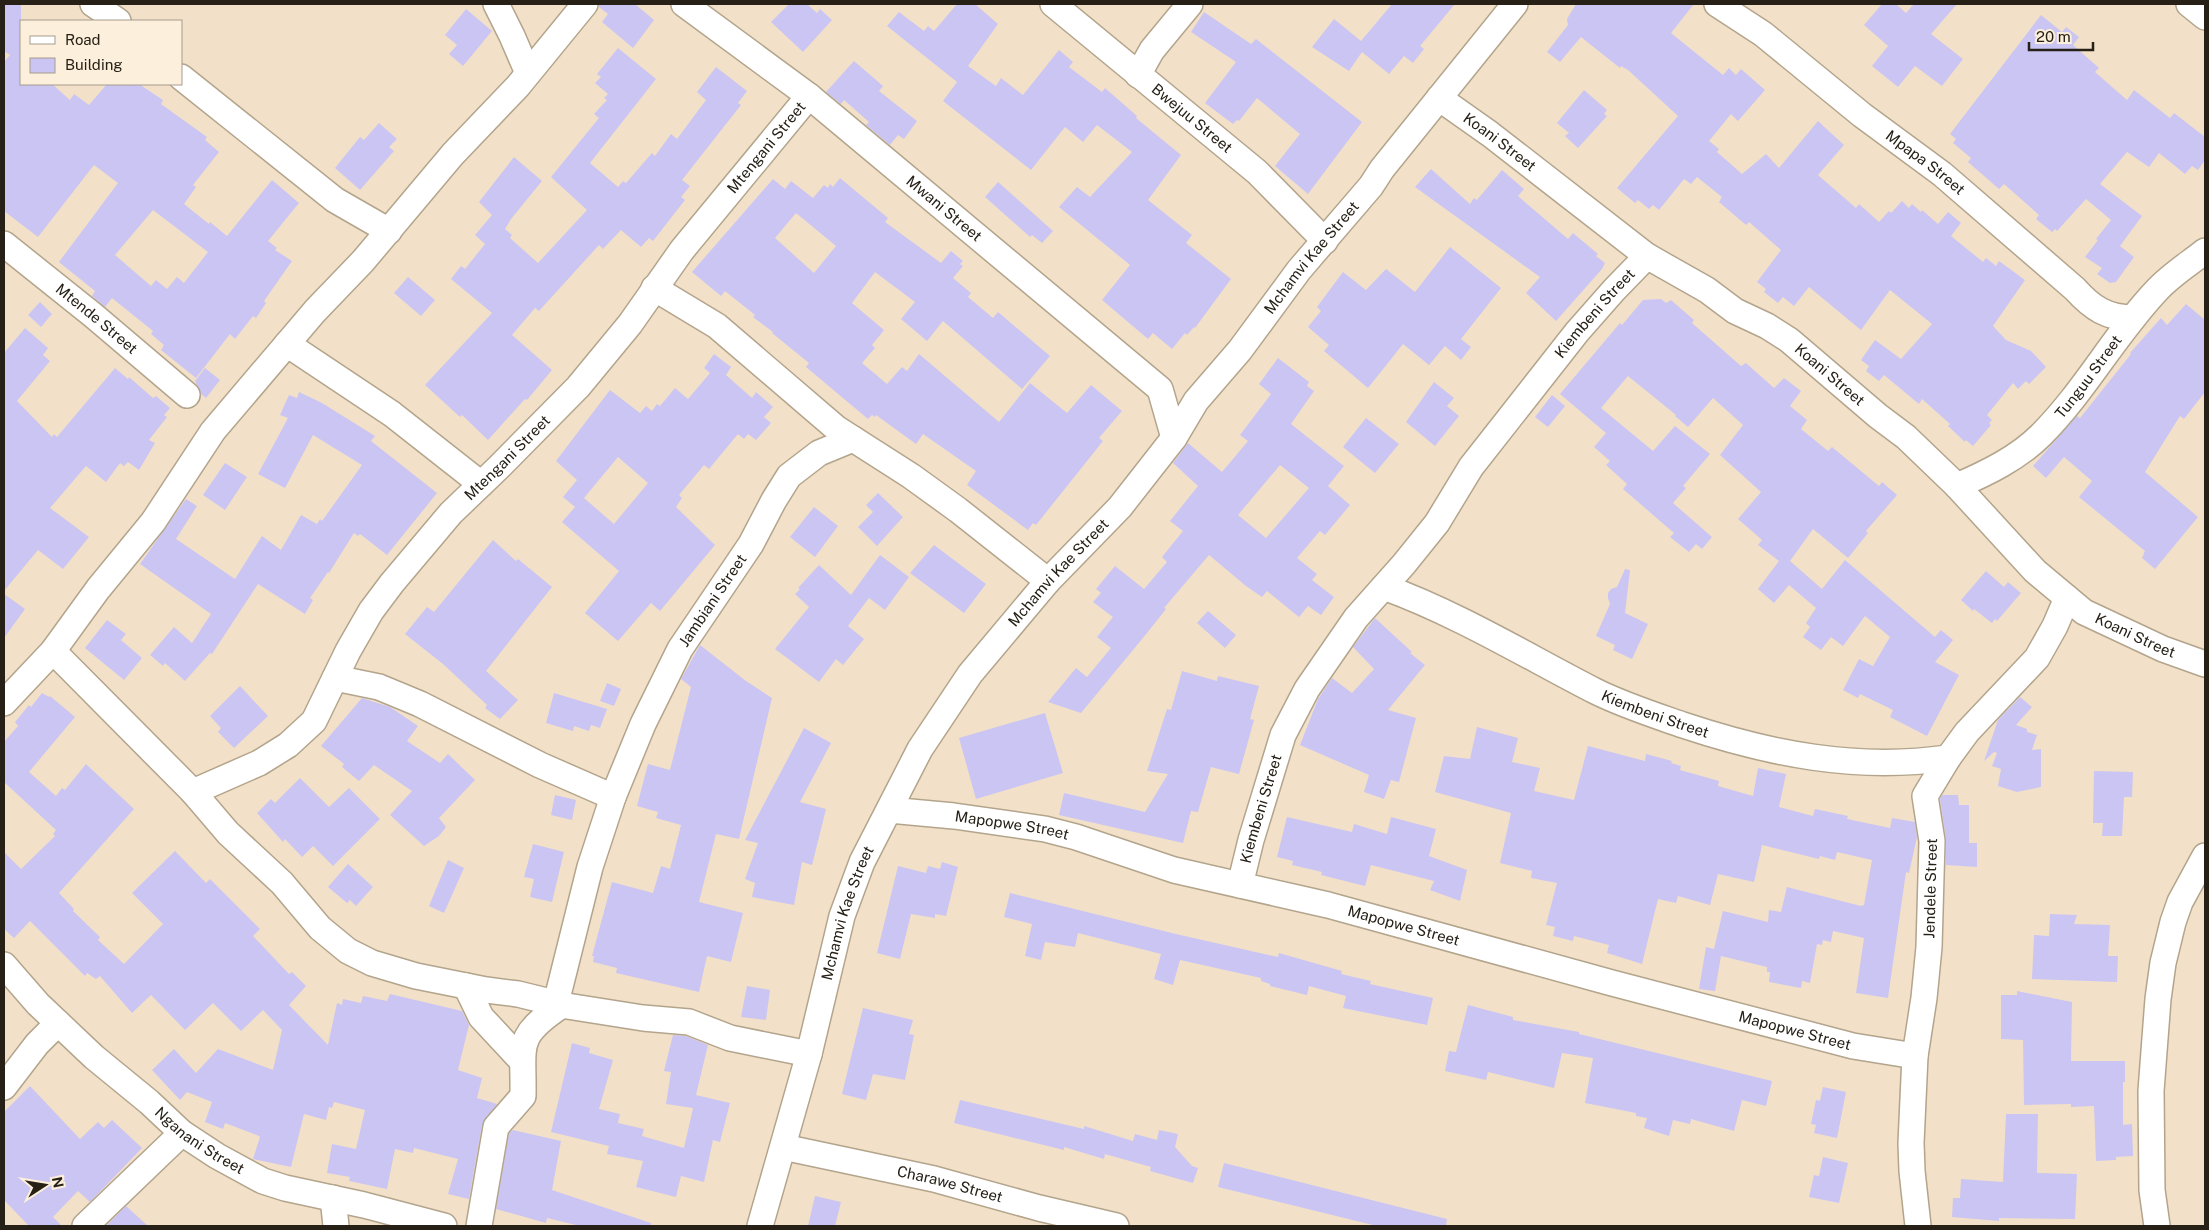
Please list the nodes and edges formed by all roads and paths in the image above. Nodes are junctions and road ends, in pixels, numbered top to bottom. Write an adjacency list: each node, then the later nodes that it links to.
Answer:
1 (93, 4): 11 (street)
2 (496, 4): 12 (street)
3 (585, 4): 12 (street)
4 (684, 4): 15 (street, Mwani Street)
5 (1052, 4): 13 (street, Bwejuu Street)
6 (1190, 4): 13 (street)
7 (1515, 4): 16 (street, Mchamvi Kae Street)
8 (1716, 4): 23 (street, Mpapa Street)
9 (2189, 4): 10 (street)
10 (2205, 17)
11 (117, 20)
12 (528, 73): 17 (street)
13 (1138, 74): 18 (street, Bwejuu Street)
14 (182, 78): 17 (street)
15 (808, 96): 22 (street, Mtengani Street); 28 (street, Mwani Street)
16 (1439, 98): 18 (street, Mchamvi Kae Street); 21 (street, Koani Street)
17 (389, 231): 25 (street)
18 (1325, 241): 28 (street, Mchamvi Kae Street)
19 (4, 244): 27 (street, Mtende Street)
20 (2205, 251): 24 (street, Tunguu Street)
21 (1647, 256): 31 (street, Koani Street); 33 (street, Kiembeni Street)
22 (654, 288): 29 (street); 30 (street, Mtengani Street)
23 (2088, 304): 24 (street, Mpapa Street); 26 (street)
24 (2133, 318): 26 (street, Tunguu Street)
25 (287, 344): 30 (street); 35 (street)
26 (2106, 356): 31 (street, Tunguu Street)
27 (187, 395)
28 (1174, 438): 32 (street, Mchamvi Kae Street)
29 (853, 439): 32 (street); 41 (street, Jambiani Street)
30 (481, 484): 37 (street, Mtengani Street)
31 (1958, 486): 34 (street, Koani Street)
32 (1048, 581): 42 (street, Mchamvi Kae Street)
33 (1384, 587): 39 (street, Kiembeni Street); 44 (street, Kiembeni Street)
34 (2067, 598): 36 (street, Koani Street); 39 (street, Jendele Street)
35 (53, 651): 38 (street); 40 (street)
36 (2205, 664)
37 (334, 678): 40 (street, Mtengani Street); 41 (street)
38 (4, 703)
39 (1948, 758): 50 (street, Jendele Street)
40 (193, 792): 46 (street)
41 (613, 797): 47 (street, Jambiani Street)
42 (889, 810): 44 (street, Mapopwe Street); 49 (street, Mchamvi Kae Street)
43 (2205, 856): 63 (street)
44 (1240, 885): 50 (street, Mapopwe Street)
45 (4, 965): 48 (street, Nganani Street)
46 (466, 986): 47 (street); 51 (street)
47 (559, 1004): 49 (street); 51 (street)
48 (58, 1023): 52 (street); 53 (street, Nganani Street)
49 (809, 1054): 54 (street, Mchamvi Kae Street)
50 (1915, 1056): 62 (street, Jendele Street)
51 (522, 1061): 59 (street)
52 (4, 1087)
53 (182, 1133): 55 (street, Nganani Street); 56 (street)
54 (783, 1147): 60 (street, Mchamvi Kae Street); 61 (street, Charawe Street)
55 (333, 1198): 57 (street); 58 (street, Nganani Street)
56 (85, 1226)
57 (336, 1226)
58 (444, 1226)
59 (478, 1226)
60 (760, 1226)
61 (1116, 1226)
62 (1918, 1226)
63 (2157, 1226)

